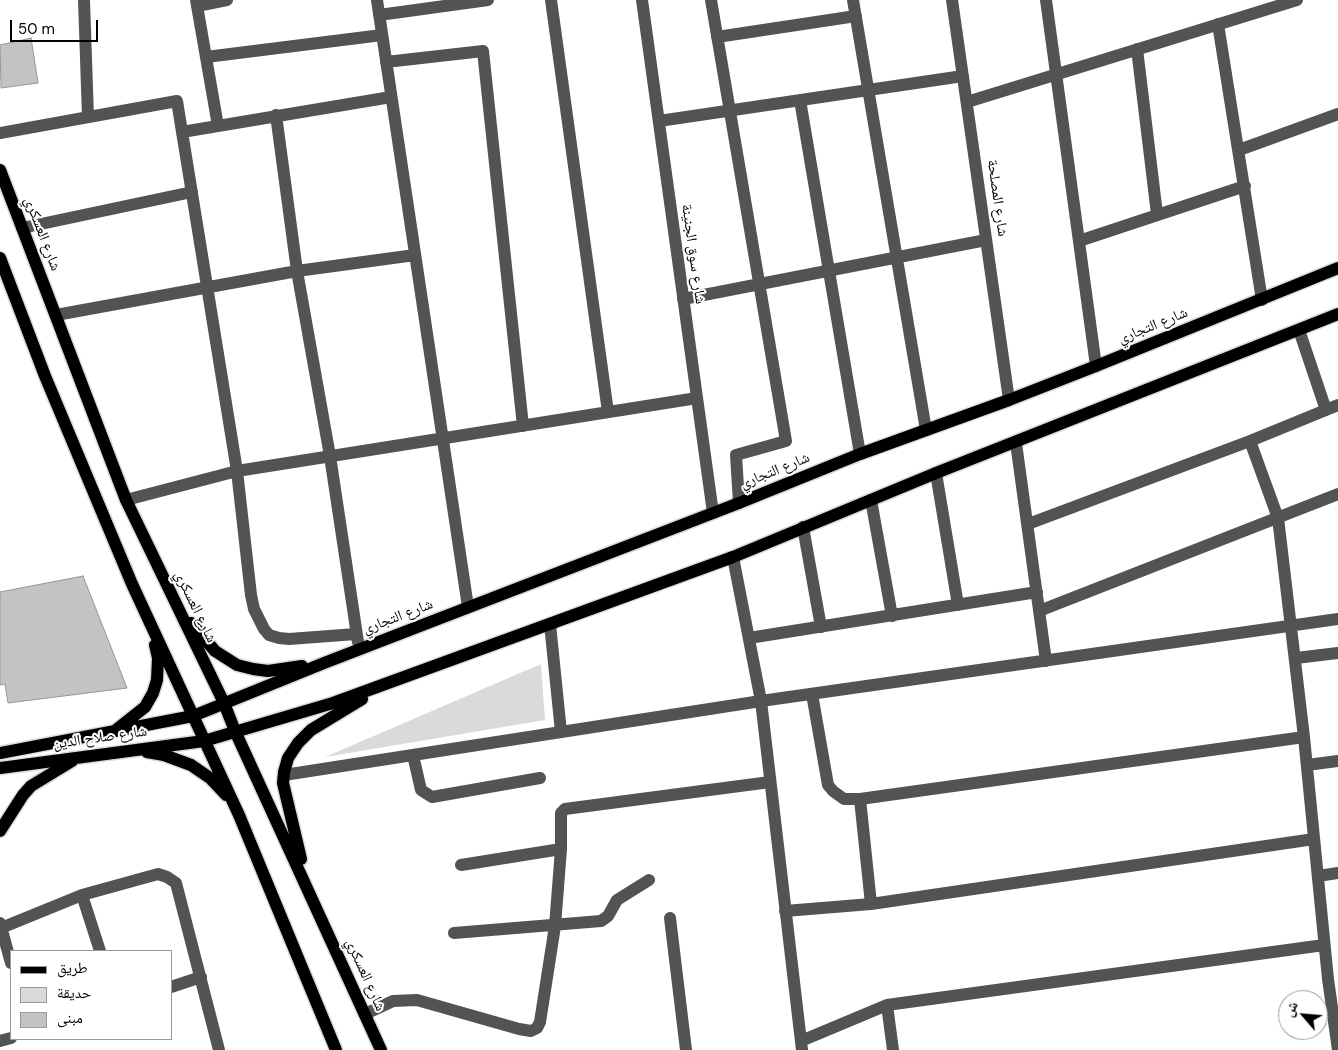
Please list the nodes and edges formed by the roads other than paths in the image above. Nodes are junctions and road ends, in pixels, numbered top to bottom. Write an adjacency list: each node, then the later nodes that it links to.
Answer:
1 (84, 0): 31 (street)
2 (227, 0): 12 (street)
3 (377, 0): 14 (street)
4 (488, 0): 14 (street)
5 (551, 0): 62 (street)
6 (642, 0): 32 (street, شارع سوق الجنينة)
7 (711, 0): 18 (street)
8 (853, 0): 15 (street)
9 (952, 0): 23 (street, شارع المصلحة)
10 (1046, 0): 22 (street)
11 (1297, 0): 13 (street)
12 (197, 3): 20 (street)
13 (1276, 3): 16 (street)
14 (379, 15): 17 (street)
15 (856, 16): 18 (street); 24 (street)
16 (1218, 24): 19 (street); 36 (street)
17 (382, 36): 20 (street); 21 (street)
18 (717, 37): 28 (street)
19 (1137, 49): 22 (street); 40 (street)
20 (206, 57): 33 (street)
21 (386, 62): 25 (street); 63 (street)
22 (1056, 75): 27 (street); 43 (street)
23 (963, 76): 24 (street); 27 (street, شارع المصلحة)
24 (869, 90): 26 (street); 46 (street)
25 (391, 97): 30 (street); 44 (street)
26 (800, 100): 28 (street); 49 (street)
27 (967, 102): 42 (street, شارع المصلحة)
28 (730, 111): 32 (street); 50 (street)
29 (1338, 114): 36 (street)
30 (276, 115): 33 (street); 48 (street)
31 (88, 117): 34 (street); 35 (street)
32 (659, 122): 52 (street, شارع سوق الجنينة)
33 (218, 126): 34 (street)
34 (182, 132): 39 (street)
35 (0, 133)
36 (1239, 150): 38 (street)
37 (0, 170): 41 (main road, شارع العسكري)
38 (1245, 186): 40 (street); 53 (street)
39 (192, 192): 41 (street); 51 (street)
40 (1157, 214): 43 (street)
41 (22, 228): 55 (main road, شارع العسكري)
42 (986, 240): 46 (street); 59 (street, شارع المصلحة)
43 (1079, 241): 57 (street)
44 (415, 255): 48 (street); 65 (street)
45 (0, 258): 81 (main road)
46 (897, 258): 49 (street); 64 (street)
47 (1338, 268): 53 (main road, شارع التجاري)
48 (297, 271): 51 (street); 69 (street)
49 (829, 271): 50 (street); 68 (street)
50 (760, 285): 52 (street); 75 (street)
51 (207, 287): 55 (street); 70 (street)
52 (683, 299): 58 (street, شارع سوق الجنينة)
53 (1262, 300): 57 (main road, شارع التجاري)
54 (1338, 314): 56 (main road)
55 (56, 315): 73 (main road, شارع العسكري)
56 (1299, 330): 61 (street); 67 (main road)
57 (1096, 366): 59 (main road, شارع التجاري)
58 (697, 398): 62 (street); 76 (street, شارع سوق الجنينة)
59 (1009, 400): 64 (main road, شارع التجاري)
60 (1338, 405): 61 (street)
61 (1326, 410): 66 (street)
62 (608, 412): 63 (street)
63 (523, 426): 65 (street)
64 (926, 430): 68 (main road, شارع التجاري)
65 (443, 438): 69 (street); 85 (street)
66 (1250, 441): 77 (street); 78 (street)
67 (1016, 443): 71 (main road); 78 (street)
68 (860, 454): 75 (main road, شارع التجاري)
69 (330, 456): 70 (street); 92 (street)
70 (237, 471): 73 (street); 92 (street)
71 (936, 473): 74 (main road); 84 (street)
72 (1338, 494): 77 (street)
73 (126, 500): 83 (main road, شارع العسكري)
74 (871, 500): 79 (main road); 87 (street)
75 (739, 503): 76 (main road, شارع التجاري)
76 (713, 513): 85 (main road, شارع التجاري)
77 (1278, 518): 86 (street); 90 (street)
78 (1028, 524): 82 (street)
79 (804, 527): 80 (main road); 91 (street)
80 (734, 557): 89 (main road); 93 (street)
81 (132, 584): 103 (main road); 105 (main road)
82 (1037, 592): 84 (street); 86 (street)
83 (173, 600): 98 (main road); 102 (main road, شارع العسكري)
84 (958, 605): 87 (street)
85 (468, 607): 94 (main road, شارع التجاري)
86 (1039, 611): 97 (street)
87 (892, 616): 91 (street)
88 (1338, 619): 90 (street)
89 (550, 624): 99 (main road); 106 (street)
90 (1292, 626): 96 (street); 97 (street)
91 (821, 627): 93 (street)
92 (356, 634): 94 (street)
93 (749, 638): 101 (street)
94 (360, 650): 98 (main road, شارع التجاري)
95 (1338, 653): 96 (street)
96 (1296, 658): 107 (street)
97 (1046, 661): 100 (street)
98 (327, 662): 102 (main road, شارع التجاري)
99 (393, 681): 104 (main road); 116 (main road)
100 (812, 694): 101 (street); 119 (street)
101 (761, 702): 106 (street); 118 (street)
102 (224, 703): 103 (main road, شارع صلاح الدين); 104 (main road, شارع العسكري)
103 (193, 716): 105 (main road, شارع صلاح الدين); 108 (main road)
104 (235, 731): 108 (main road, شارع صلاح الدين); 128 (main road, شارع العسكري)
105 (113, 732): 110 (main road, شارع صلاح الدين)
106 (561, 732): 111 (street)
107 (1304, 737): 114 (street); 119 (street)
108 (204, 740): 109 (main road, شارع صلاح الدين); 120 (main road)
109 (122, 751): 112 (main road, شارع صلاح الدين); 120 (main road)
110 (0, 753)
111 (413, 755): 116 (street); 117 (street)
112 (78, 757): 115 (main road, شارع صلاح الدين); 121 (main road)
113 (1338, 761): 114 (street)
114 (1307, 765): 122 (street)
115 (0, 768)
116 (284, 775): 128 (main road)
117 (540, 778)
118 (770, 782): 123 (street); 131 (street)
119 (860, 799): 130 (street)
120 (239, 814): 146 (main road)
121 (0, 831)
122 (1314, 839): 126 (street); 130 (street)
123 (560, 849): 124 (street); 134 (street)
124 (461, 865)
125 (1338, 873): 126 (street)
126 (1318, 876): 136 (street)
127 (649, 880): 134 (street)
128 (309, 890): 143 (main road, شارع العسكري)
129 (82, 895): 133 (street); 137 (street); 139 (street)
130 (871, 904): 131 (street)
131 (786, 911): 144 (street)
132 (670, 918): 148 (street)
133 (1, 925): 138 (street)
134 (555, 926): 135 (street); 143 (street)
135 (454, 933)
136 (1324, 945): 140 (street); 142 (street)
137 (100, 950)
138 (10, 958)
139 (201, 977): 141 (street); 145 (street)
140 (1333, 979): 150 (street)
141 (172, 988)
142 (887, 1005): 144 (street); 149 (street)
143 (365, 1014): 147 (main road, شارع العسكري)
144 (801, 1045)
145 (219, 1050)
146 (336, 1050)
147 (381, 1050)
148 (686, 1050)
149 (893, 1050)
150 (1338, 1050)

